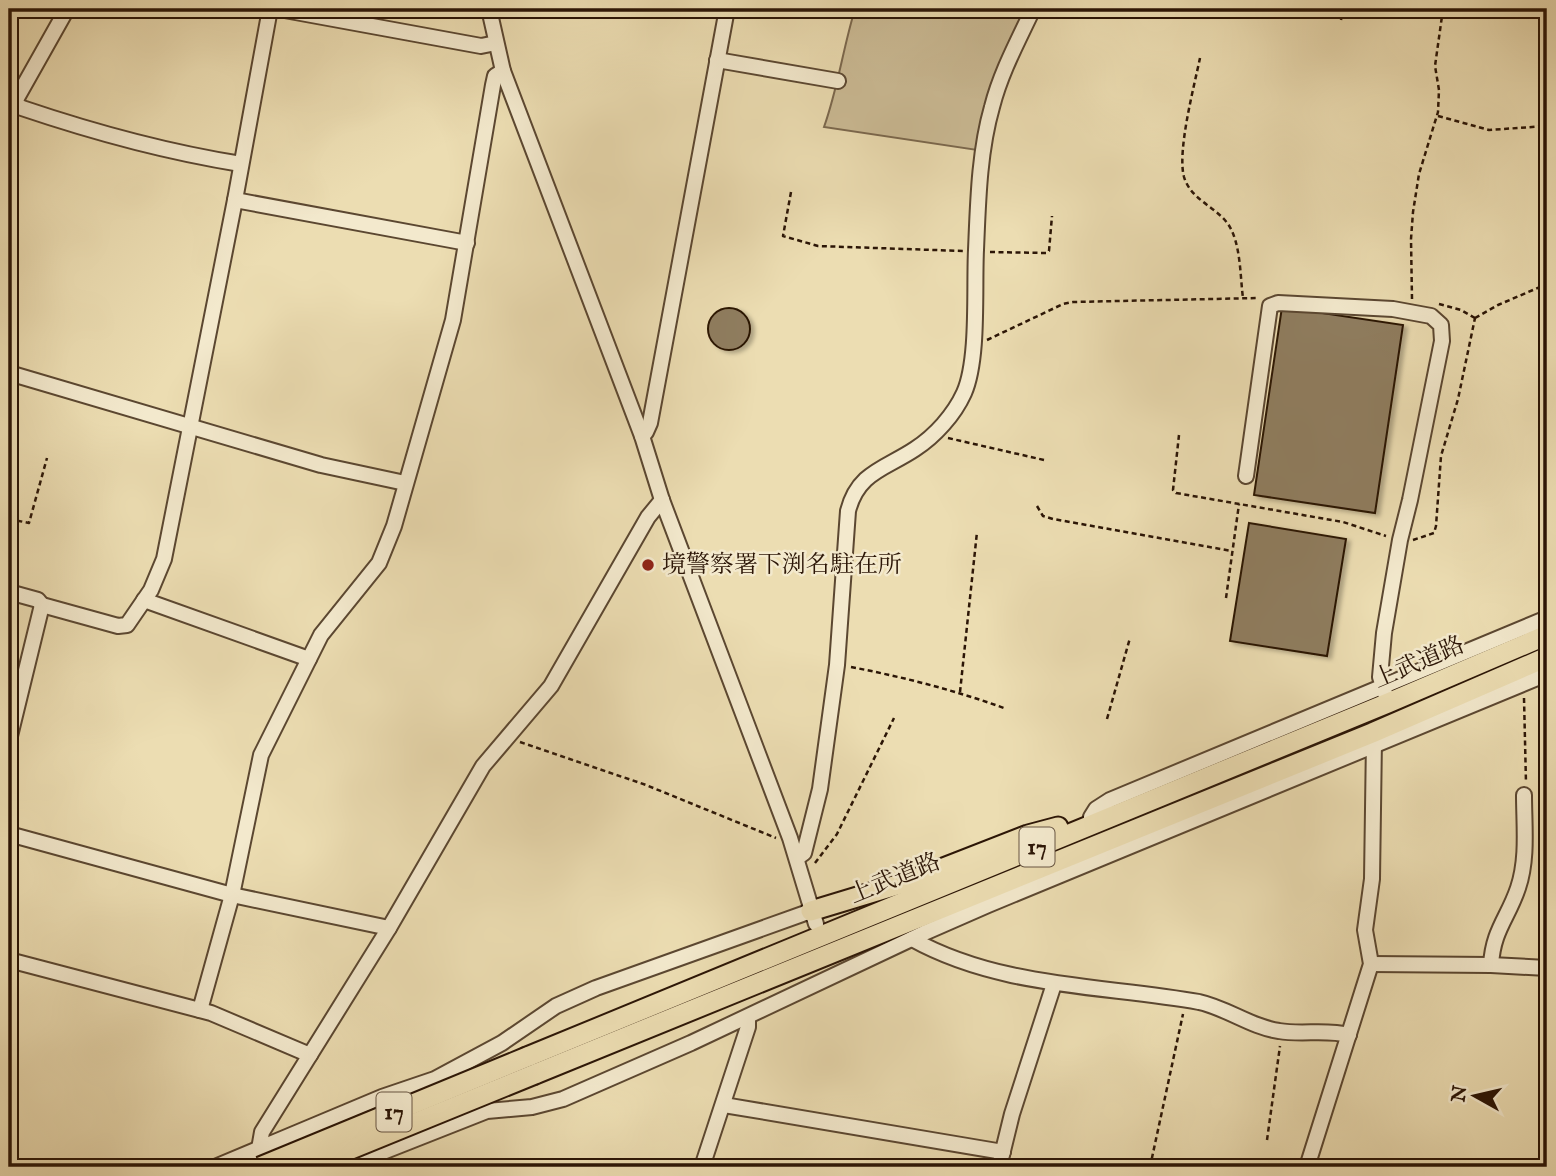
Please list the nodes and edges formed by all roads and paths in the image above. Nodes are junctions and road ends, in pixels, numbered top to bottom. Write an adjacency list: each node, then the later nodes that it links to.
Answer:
1 (67, 9): 15 (street)
2 (270, 9): 18 (street)
3 (279, 9): 10 (street)
4 (489, 9): 10 (street)
5 (727, 9): 12 (street)
6 (1033, 9): 23 (street)
7 (1343, 9): 9 (path)
8 (1443, 9): 16 (path)
9 (1341, 19)
10 (496, 43): 13 (street)
11 (1200, 58): 25 (path)
12 (717, 60): 14 (street); 37 (street)
13 (503, 71): 22 (street); 37 (street)
14 (838, 81)
15 (11, 107): 18 (street)
16 (1437, 116): 17 (path); 28 (path)
17 (1547, 126)
18 (241, 164): 20 (street)
19 (792, 192): 23 (path)
20 (235, 200): 22 (street); 34 (street)
21 (1052, 216): 23 (path)
22 (467, 243): 41 (street)
23 (976, 251): 32 (street)
24 (1547, 284): 31 (path)
25 (1243, 298): 26 (path); 32 (path)
26 (1265, 298)
27 (1402, 298): 28 (path)
28 (1412, 299): 29 (path)
29 (1420, 300)
30 (1428, 302): 31 (path)
31 (1475, 318): 47 (path)
32 (972, 347): 35 (street)
33 (9, 373): 34 (street)
34 (190, 426): 41 (street); 50 (street)
35 (936, 432): 39 (path); 58 (street)
36 (1179, 435): 43 (path)
37 (642, 436): 42 (street)
38 (47, 458): 45 (path)
39 (1044, 460)
40 (1245, 476): 47 (street)
41 (405, 483): 57 (street)
42 (662, 500): 66 (street); 73 (street)
43 (1238, 504): 47 (path); 48 (path)
44 (1038, 506): 48 (path)
45 (9, 519)
46 (977, 532): 61 (path)
47 (1400, 540): 62 (street)
48 (1232, 551): 51 (path)
49 (9, 592): 52 (street)
50 (148, 595): 52 (street); 57 (street)
51 (1226, 598)
52 (42, 606): 67 (street)
53 (1547, 618): 62 (street)
54 (1547, 635): 62 (highway, 上武道路 / 17)
55 (1130, 638): 65 (path)
56 (1547, 657): 68 (highway, 上武道路 / 17)
57 (309, 659): 75 (street)
58 (837, 665): 61 (path); 74 (street)
59 (1547, 674): 60 (street)
60 (1521, 685): 68 (street); 69 (path)
61 (960, 692): 63 (path)
62 (1385, 696): 70 (highway, 上武道路 / 17); 71 (street)
63 (1004, 708)
64 (894, 718): 74 (path)
65 (1107, 719)
66 (507, 738): 73 (path); 77 (street)
67 (9, 740)
68 (1373, 740): 78 (street); 80 (street); 90 (highway, 上武道路 / 17)
69 (1524, 795): 81 (street)
70 (1129, 809): 71 (highway); 90 (highway, 上武道路 / 17)
71 (1091, 817): 76 (highway)
72 (9, 834): 75 (street)
73 (790, 838): 74 (street)
74 (798, 865): 76 (street)
75 (232, 895): 77 (street); 85 (street)
76 (813, 918): 91 (street)
77 (389, 928): 89 (street)
78 (912, 939): 83 (street); 86 (street)
79 (9, 960): 85 (street)
80 (1371, 964): 81 (street); 88 (street)
81 (1491, 965): 82 (street)
82 (1547, 968)
83 (1055, 984): 84 (street); 95 (street)
84 (1186, 1000): 87 (street); 102 (path)
85 (200, 1010): 89 (street)
86 (748, 1017): 92 (street); 93 (street)
87 (1282, 1032): 88 (street); 94 (path)
88 (1349, 1035): 103 (street)
89 (310, 1055): 96 (street)
90 (531, 1065): 96 (highway, 上武道路 / 17, bridge); 98 (highway, 上武道路 / 17, bridge)
91 (435, 1079): 93 (street); 96 (street)
92 (724, 1105): 95 (street); 100 (street)
93 (454, 1123): 99 (street)
94 (1267, 1140)
95 (1003, 1152): 101 (street)
96 (261, 1161): 97 (street)
97 (215, 1167)
98 (307, 1167)
99 (345, 1167)
100 (702, 1167)
101 (999, 1167)
102 (1150, 1167)
103 (1307, 1167)

